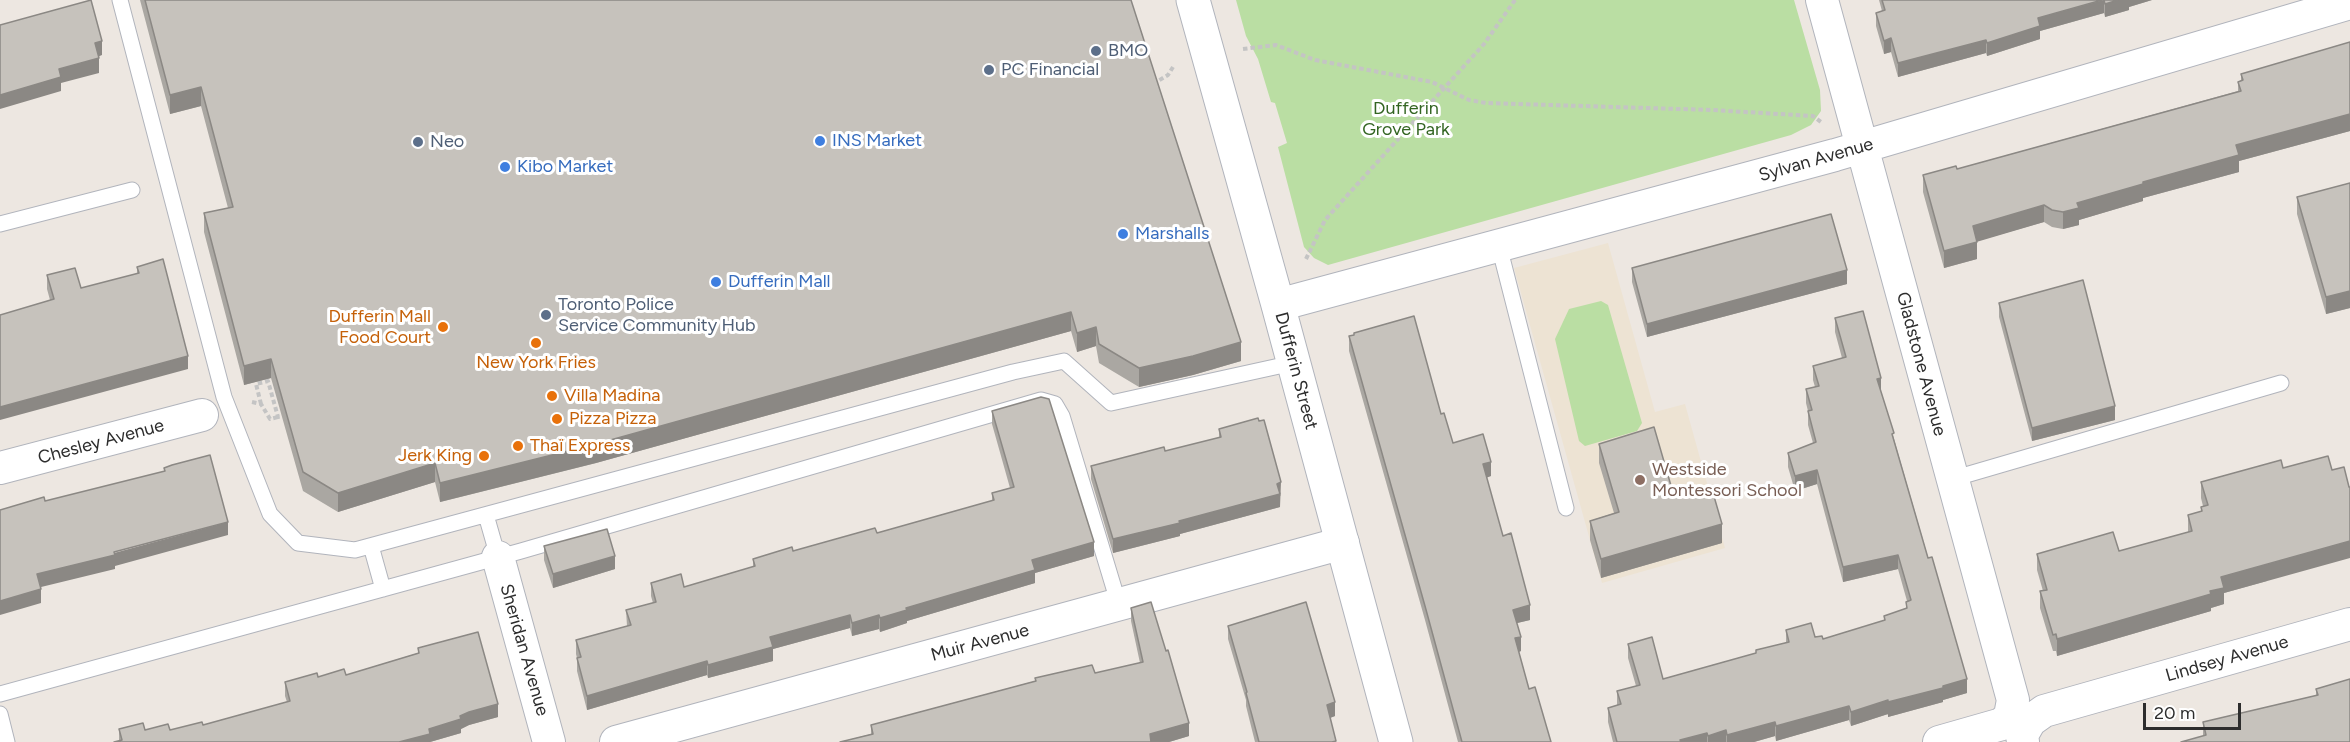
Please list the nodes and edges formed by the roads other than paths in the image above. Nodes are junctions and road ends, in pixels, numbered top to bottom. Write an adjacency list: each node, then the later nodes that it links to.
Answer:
1 (120, 0): 18 (lane)
2 (1193, 0): 9 (main road, Dufferin Street)
3 (1821, 0): 5 (street, Gladstone Avenue)
4 (2350, 3): 5 (street, Sylvan Avenue)
5 (1862, 147): 8 (street, Sylvan Avenue); 14 (street, Gladstone Avenue)
6 (132, 190): 7 (lane)
7 (0, 224)
8 (1499, 246): 9 (street, Sylvan Avenue); 15 (lane)
9 (1278, 305): 10 (main road, Dufferin Street)
10 (1293, 363): 16 (lane); 17 (main road, Dufferin Street)
11 (2281, 383): 14 (lane)
12 (202, 415): 13 (street, Chesley Avenue)
13 (0, 468)
14 (1952, 479): 25 (street, Gladstone Avenue)
15 (1566, 508)
16 (486, 515): 18 (lane); 19 (lane)
17 (1343, 543): 21 (street, Muir Avenue); 29 (main road, Dufferin Street)
18 (371, 546): 20 (lane)
19 (498, 557): 20 (lane); 21 (lane); 27 (street, Sheridan Avenue)
20 (383, 589): 23 (lane)
21 (1119, 605): 28 (street, Muir Avenue)
22 (2350, 624): 25 (street, Lindsey Avenue)
23 (0, 694)
24 (0, 714): 26 (lane)
25 (2021, 727): 30 (street, Lindsey Avenue)
26 (7, 742)
27 (549, 742)
28 (616, 742)
29 (1396, 742)
30 (1939, 742)

